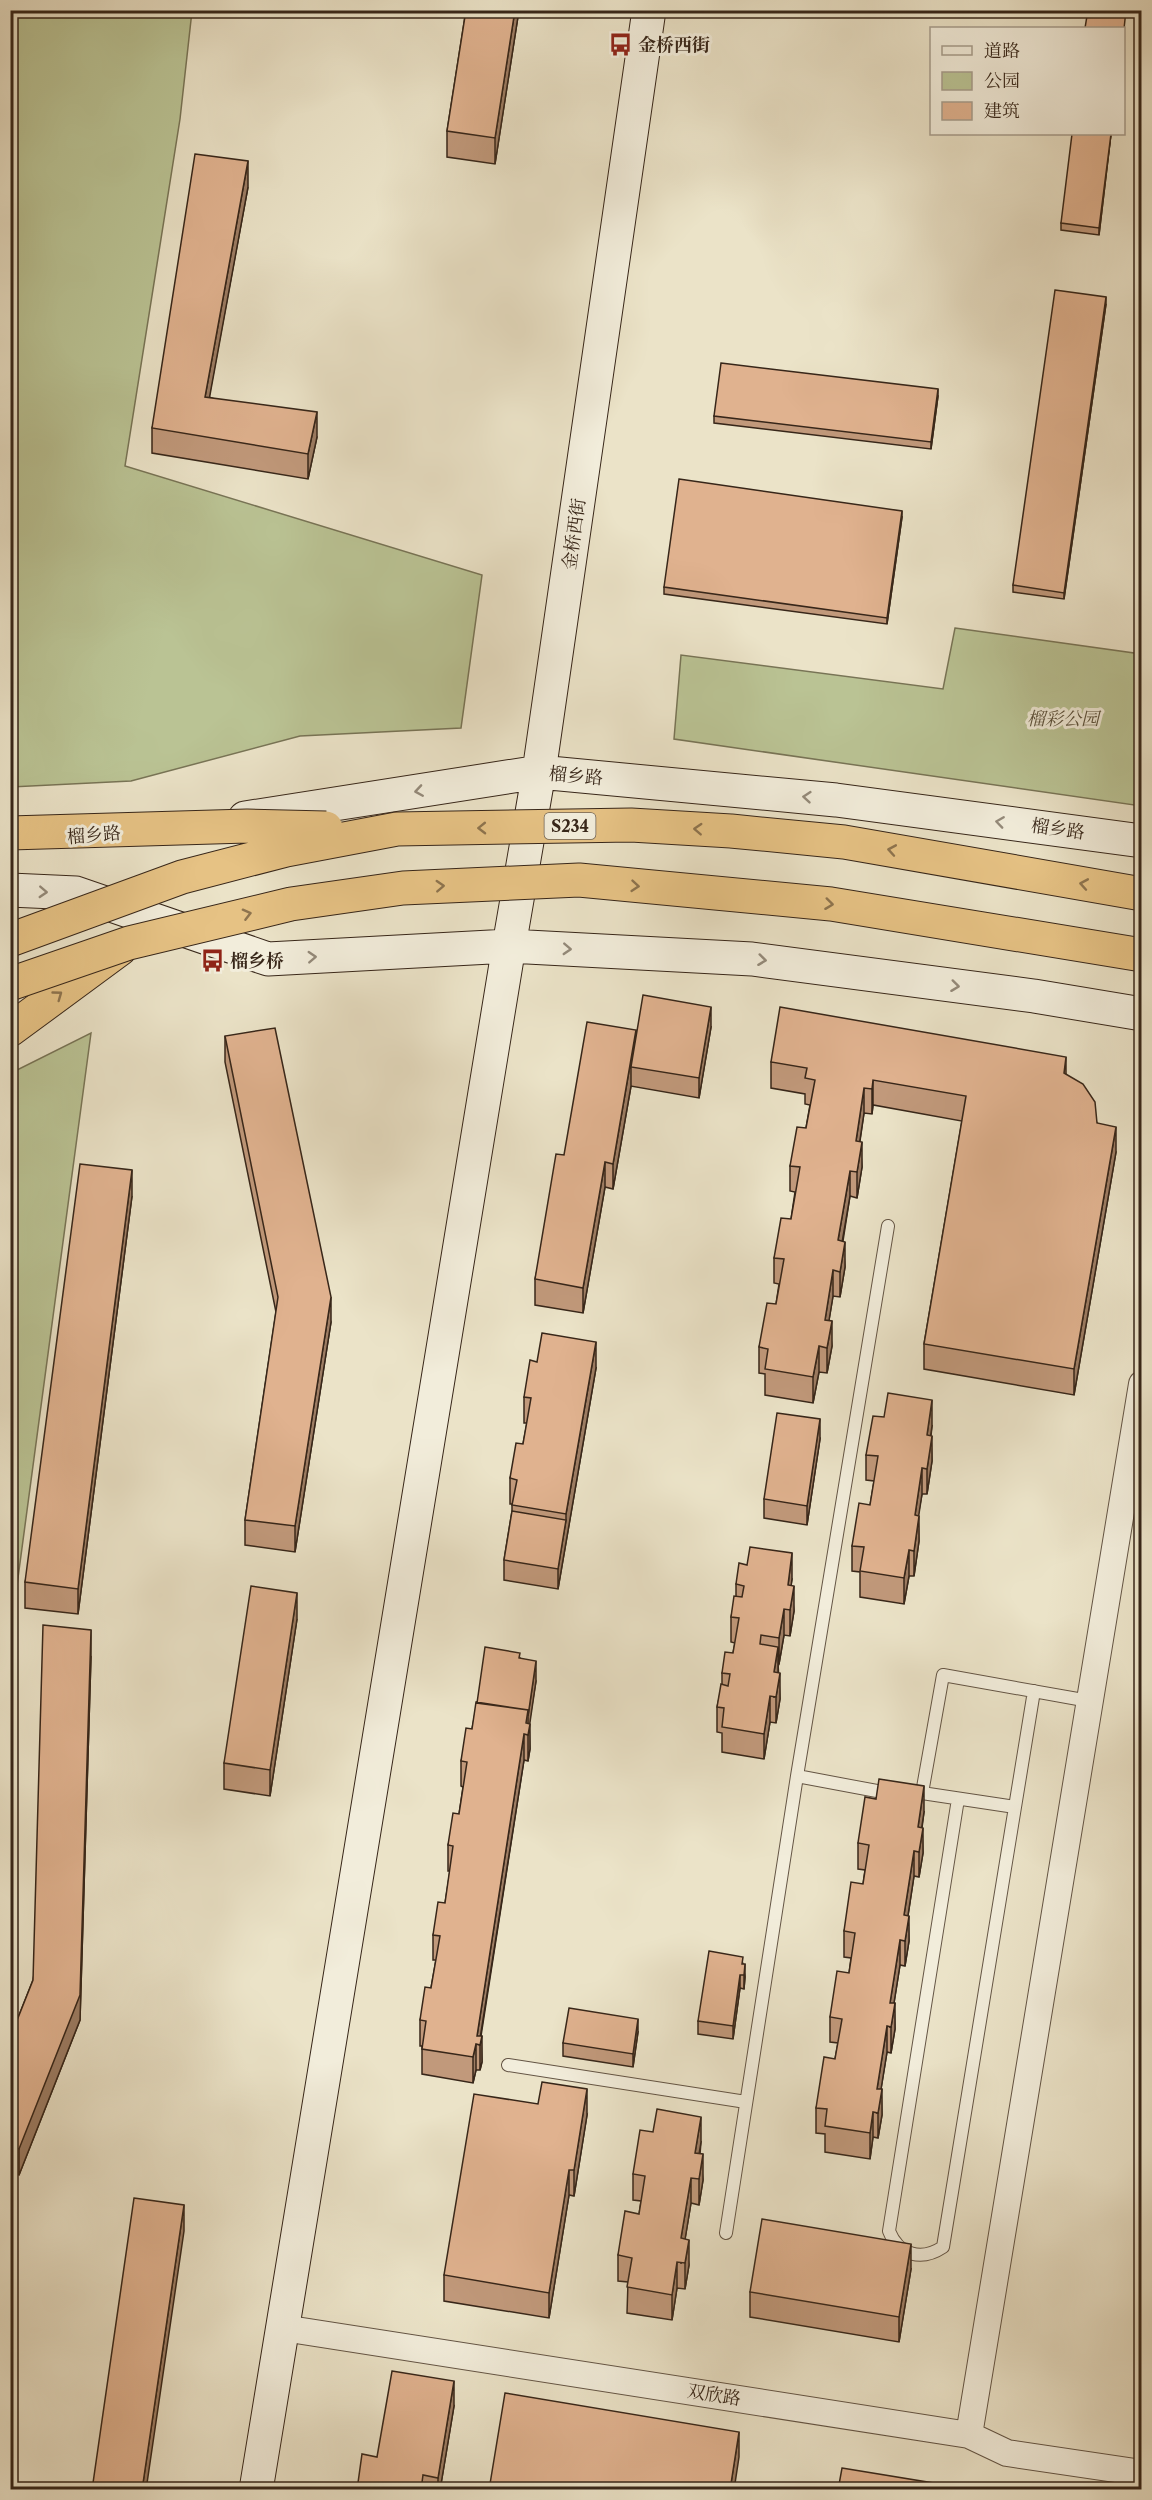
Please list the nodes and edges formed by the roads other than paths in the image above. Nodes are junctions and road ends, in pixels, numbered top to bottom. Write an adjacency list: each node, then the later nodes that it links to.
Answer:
1 (649, 10): 2 (street, 金桥西街)
2 (539, 772): 5 (street, 榴乡路, one-way to 5); 6 (street, 榴乡路, one-way to 2); 11 (street, 金桥西街)
3 (397, 829): 4 (highway, bridge); 8 (highway, S234, one-way to 3, bridge); 9 (highway, S234, bridge)
4 (10, 833)
5 (10, 841)
6 (1142, 841)
7 (10, 890): 11 (street, one-way to 11)
8 (1142, 894)
9 (10, 940)
10 (129, 943): 12 (highway, one-way to 12, bridge); 13 (highway, bridge); 15 (highway, one-way to 10, bridge)
11 (509, 946): 14 (street, one-way to 14); 27 (street, 金桥西街)
12 (1142, 955)
13 (10, 984)
14 (1142, 1014)
15 (10, 1030)
16 (888, 1226): 20 (lane)
17 (1142, 1384): 19 (street)
18 (1034, 1691): 19 (lane); 21 (lane); 23 (lane)
19 (1089, 1701): 28 (street)
20 (797, 1776): 21 (lane); 25 (lane)
21 (922, 1793): 22 (lane)
22 (958, 1798): 23 (lane); 23 (lane)
23 (1015, 1807)
24 (508, 2065): 25 (lane)
25 (746, 2102): 26 (lane)
26 (726, 2233)
27 (283, 2328): 28 (street, 双欣路); 30 (street, 金桥西街)
28 (969, 2434): 29 (street, 双欣路)
29 (1142, 2473)
30 (256, 2490)

